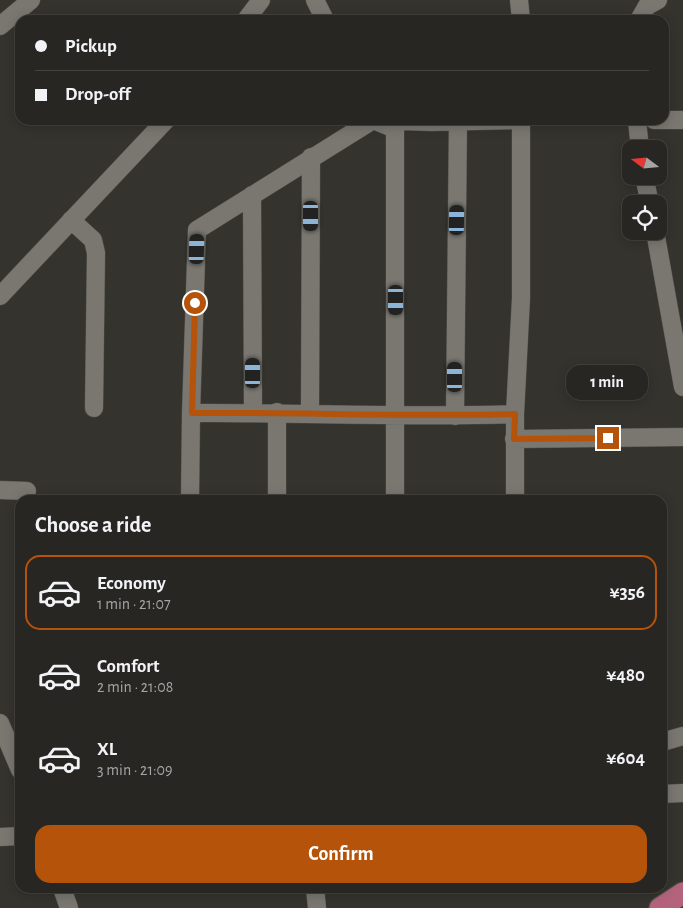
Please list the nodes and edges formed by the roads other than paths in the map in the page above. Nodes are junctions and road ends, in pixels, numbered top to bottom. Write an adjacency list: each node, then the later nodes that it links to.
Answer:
1 (31, 0): 6 (street)
2 (261, 0): 7 (street)
3 (315, 0): 8 (street)
4 (519, 0): 9 (street)
5 (658, 0): 10 (street)
6 (19, 15)
7 (250, 15)
8 (322, 15)
9 (521, 15)
10 (642, 15)
11 (15, 19): 12 (street)
12 (0, 26)
13 (669, 120): 14 (street)
14 (683, 120)
15 (158, 125): 24 (street)
16 (365, 125): 22 (street)
17 (384, 125): 33 (street)
18 (458, 125): 35 (street)
19 (521, 125): 34 (street)
20 (638, 125): 21 (street)
21 (639, 140)
22 (312, 157): 23 (street); 31 (street)
23 (252, 195): 29 (street); 32 (street)
24 (71, 220): 26 (street); 28 (street)
25 (656, 240): 27 (street)
26 (0, 296)
27 (683, 387)
28 (94, 408)
29 (253, 412): 30 (street); 32 (street)
30 (276, 412): 31 (street); 41 (street)
31 (310, 412): 33 (street)
32 (192, 413): 40 (street)
33 (396, 414): 35 (street); 42 (street)
34 (515, 414): 35 (street); 37 (street)
35 (455, 416)
36 (683, 437): 37 (street)
37 (514, 439): 43 (street)
38 (0, 490): 39 (street)
39 (27, 491)
40 (190, 495)
41 (277, 495)
42 (395, 495)
43 (515, 495)
44 (0, 723): 47 (street)
45 (683, 736): 46 (street)
46 (667, 741)
47 (15, 746)
48 (683, 793): 49 (street)
49 (667, 794)
50 (15, 836): 51 (street)
51 (0, 838)
52 (64, 893): 55 (street)
53 (316, 893): 56 (street)
54 (683, 893): 57 (main road)
55 (69, 908)
56 (317, 908)
57 (660, 908)

